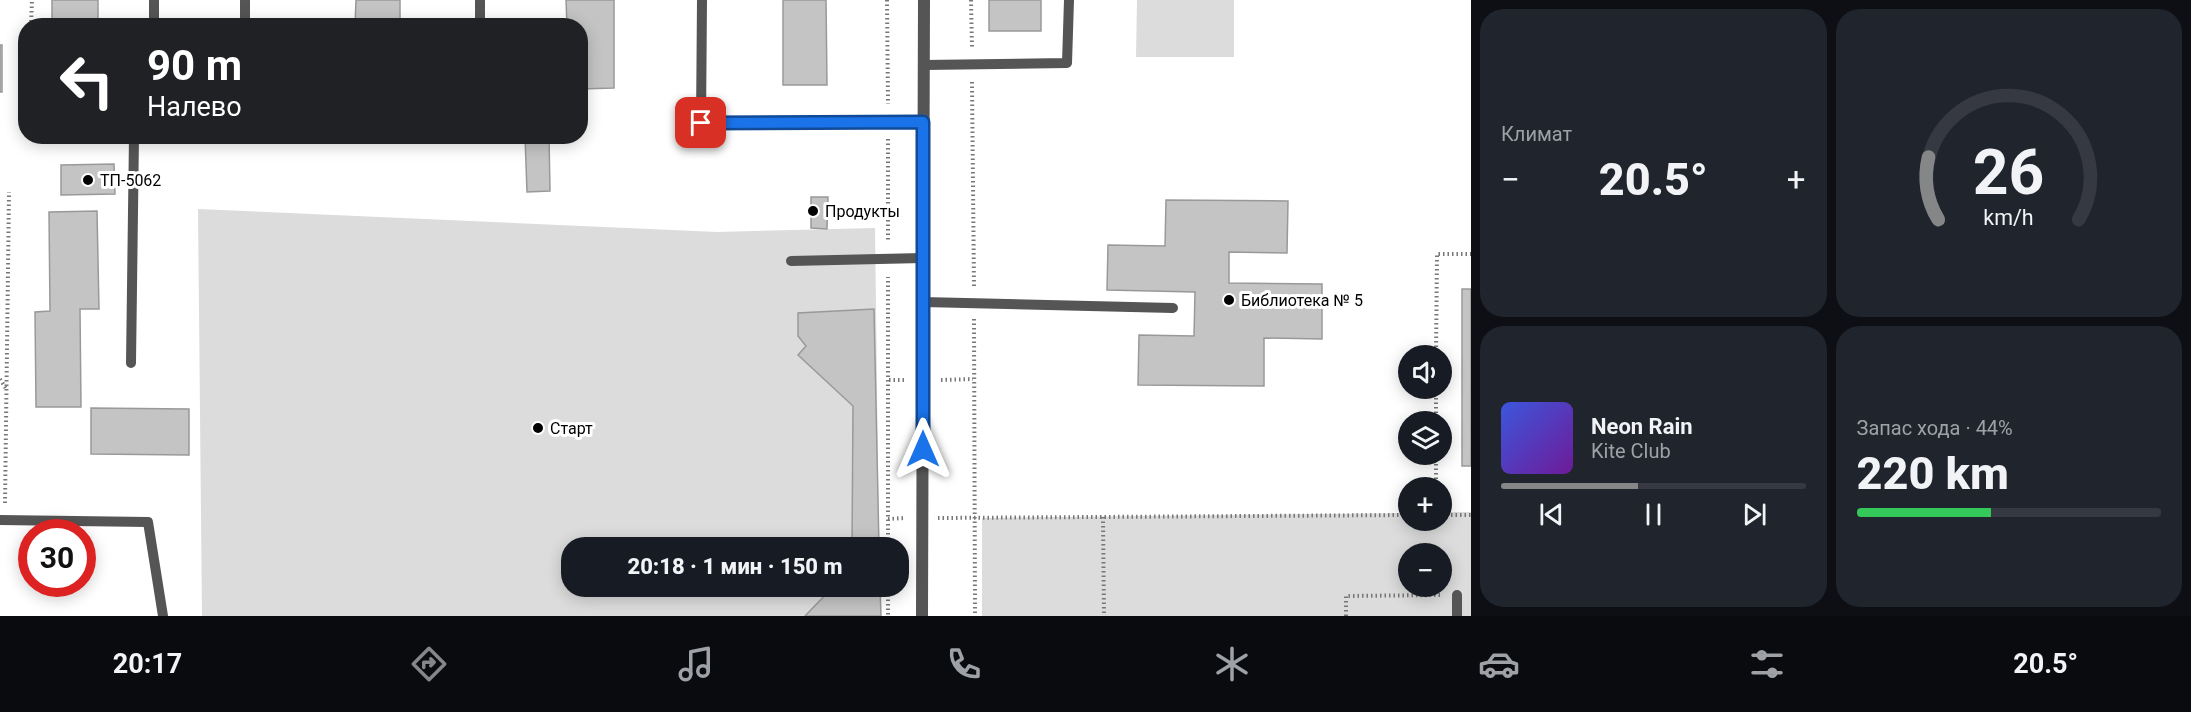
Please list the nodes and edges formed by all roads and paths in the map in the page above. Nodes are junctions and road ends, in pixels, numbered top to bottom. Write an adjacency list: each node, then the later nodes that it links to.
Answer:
1 (32, 0): 10 (path)
2 (154, 0): 11 (lane)
3 (245, 0): 12 (lane)
4 (480, 0): 13 (lane)
5 (702, 0): 17 (lane)
6 (887, 0): 17 (path)
7 (924, 0): 15 (street)
8 (971, 0): 14 (path)
9 (1069, 0): 14 (lane)
10 (31, 18)
11 (154, 18)
12 (245, 18)
13 (480, 18)
14 (973, 64): 15 (lane); 25 (path)
15 (924, 65): 16 (street)
16 (923, 122): 17 (lane); 21 (street)
17 (888, 124): 22 (path)
18 (134, 144): 28 (lane)
19 (9, 192): 31 (path)
20 (1471, 254): 27 (path)
21 (923, 258): 22 (lane); 24 (street)
22 (888, 259): 23 (lane); 38 (path)
23 (791, 261)
24 (923, 302): 25 (lane); 36 (street)
25 (974, 303): 26 (lane); 37 (path)
26 (1173, 308)
27 (1436, 345)
28 (131, 363)
29 (0, 379): 31 (path)
30 (0, 391): 31 (path)
31 (8, 391): 39 (path)
32 (1398, 515): 35 (path)
33 (1452, 515): 34 (path)
34 (1471, 515)
35 (1103, 517): 37 (path); 47 (path)
36 (922, 518): 37 (path); 38 (path); 45 (street)
37 (973, 518): 46 (path)
38 (888, 519): 40 (path)
39 (2, 520): 43 (lane)
40 (888, 537)
41 (1457, 595): 48 (path); 49 (lane)
42 (888, 597): 44 (path)
43 (163, 616)
44 (888, 616)
45 (922, 616)
46 (975, 616)
47 (1104, 616)
48 (1346, 616)
49 (1457, 616)

